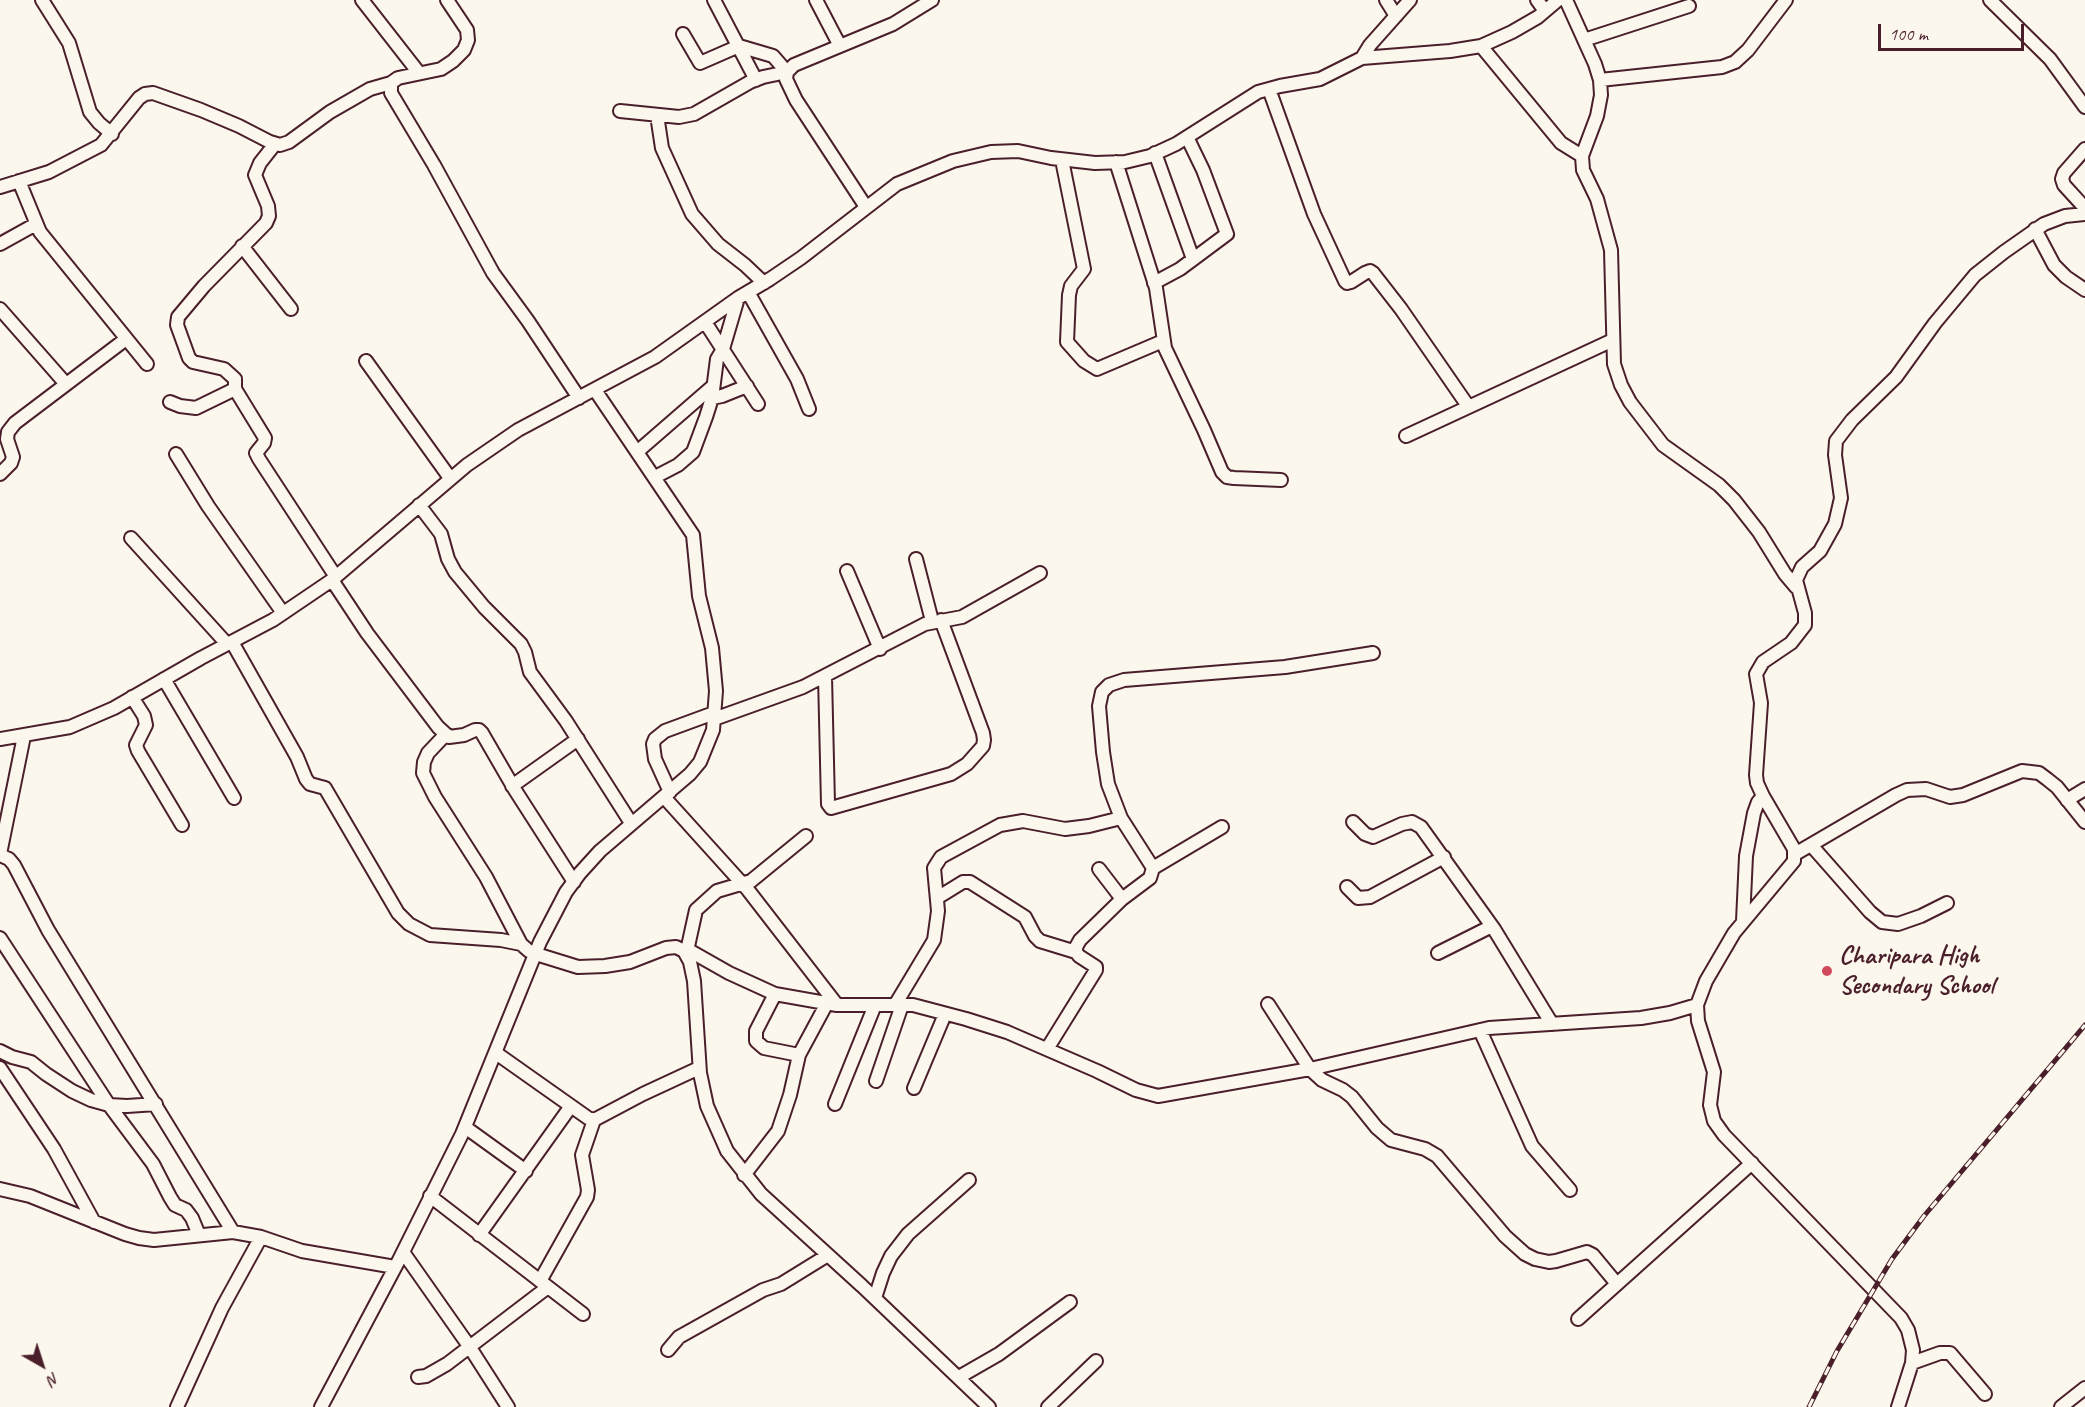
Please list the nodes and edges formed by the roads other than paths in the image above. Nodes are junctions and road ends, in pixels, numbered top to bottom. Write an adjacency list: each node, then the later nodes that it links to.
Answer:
1 (42, 0): 32 (street)
2 (362, 0): 24 (street)
3 (447, 0): 24 (street)
4 (714, 0): 19 (street)
5 (816, 0): 20 (street)
6 (932, 0): 20 (street)
7 (1386, 0): 16 (street)
8 (1410, 0): 16 (street)
9 (1538, 0): 15 (street)
10 (1558, 0): 15 (street)
11 (1566, 0): 18 (street)
12 (1786, 0): 26 (street)
13 (1990, 0): 29 (street)
14 (1689, 6): 18 (street)
15 (1545, 11): 21 (street)
16 (1396, 16): 22 (street)
17 (684, 34): 19 (street)
18 (1584, 40): 26 (street)
19 (739, 46): 23 (street); 25 (street)
20 (840, 46): 23 (street)
21 (1481, 46): 22 (street); 37 (street)
22 (1362, 58): 28 (street)
23 (787, 72): 25 (street); 42 (street)
24 (419, 73): 27 (street)
25 (756, 80): 31 (street)
26 (1600, 80): 37 (street)
27 (391, 83): 34 (street); 68 (street)
28 (1269, 89): 33 (street); 71 (street)
29 (2085, 107)
30 (620, 111): 31 (street)
31 (657, 115): 50 (street)
32 (112, 134): 34 (street); 40 (street)
33 (1187, 137): 36 (street); 49 (street)
34 (275, 144): 48 (street)
35 (2085, 148): 43 (street)
36 (1155, 153): 39 (street); 49 (street)
37 (1582, 156): 59 (street)
38 (1062, 160): 39 (street); 42 (street); 58 (street)
39 (1116, 162): 51 (street)
40 (19, 181): 41 (street); 45 (street)
41 (0, 187)
42 (866, 207): 50 (street)
43 (2085, 208)
44 (2085, 214): 46 (street)
45 (36, 224): 47 (street); 57 (street)
46 (2035, 229): 52 (street); 86 (street)
47 (0, 244)
48 (242, 246): 55 (street); 65 (street)
49 (1193, 259): 51 (street)
50 (764, 283): 53 (street)
51 (1154, 283): 58 (street)
52 (2085, 290)
53 (743, 295): 56 (street); 60 (street); 72 (street)
54 (0, 309): 63 (street)
55 (291, 309)
56 (705, 322): 60 (street); 66 (street)
57 (126, 339): 62 (street); 63 (street)
58 (1163, 340): 79 (street)
59 (1613, 340): 71 (street); 86 (street)
60 (723, 349): 64 (street); 67 (street)
61 (366, 361): 78 (street)
62 (147, 364)
63 (66, 384): 76 (street)
64 (747, 386): 67 (street); 70 (street)
65 (236, 389): 69 (street); 85 (street)
66 (595, 390): 68 (street); 74 (street)
67 (712, 392): 74 (street); 77 (street)
68 (579, 398): 78 (street)
69 (170, 402)
70 (759, 404)
71 (1468, 406): 73 (street)
72 (809, 409)
73 (1406, 436)
74 (637, 452): 77 (street)
75 (176, 454): 87 (street)
76 (0, 474)
77 (655, 477): 95 (street)
78 (450, 478): 80 (street)
79 (1281, 480)
80 (419, 505): 85 (street); 99 (street)
81 (131, 538): 89 (street)
82 (916, 559): 88 (street)
83 (847, 571): 90 (street)
84 (1040, 573): 88 (street)
85 (334, 579): 87 (street); 96 (street)
86 (1796, 587): 103 (street)
87 (283, 613): 89 (street)
88 (937, 621): 90 (street); 92 (street)
89 (229, 643): 93 (street); 128 (street)
90 (880, 649): 92 (street)
91 (1373, 653): 106 (street)
92 (825, 676): 95 (street)
93 (164, 679): 94 (street); 104 (street)
94 (132, 698): 97 (street); 110 (street)
95 (714, 716): 102 (street); 102 (street)
96 (446, 734): 100 (street); 128 (street)
97 (24, 736): 98 (street); 114 (street)
98 (0, 739)
99 (578, 740): 100 (street); 109 (street)
100 (512, 786): 119 (street)
101 (2085, 789): 105 (street)
102 (667, 794): 109 (street); 120 (street)
103 (1763, 796): 115 (street); 125 (street)
104 (234, 798)
105 (2067, 800): 108 (street); 113 (street)
106 (1121, 818): 118 (street); 122 (street)
107 (1353, 822): 116 (street)
108 (2085, 822)
109 (631, 823): 119 (street)
110 (182, 825)
111 (1222, 827): 118 (street)
112 (806, 836): 120 (street)
113 (1811, 845): 115 (street); 124 (street)
114 (0, 854): 151 (street)
115 (1795, 854): 125 (street)
116 (1444, 857): 121 (street); 126 (street)
117 (1100, 868): 123 (street)
118 (1153, 868): 123 (street)
119 (574, 882): 132 (street)
120 (743, 884): 129 (street); 134 (street)
121 (1347, 887)
122 (937, 898): 130 (street); 137 (street)
123 (1122, 899): 130 (street)
124 (1947, 903)
125 (1743, 921): 138 (street)
126 (1492, 926): 131 (street); 140 (street)
127 (0, 938): 153 (street)
128 (521, 944): 132 (street)
129 (685, 951): 132 (street); 133 (street); 147 (street)
130 (1076, 952): 142 (street)
131 (1438, 953)
132 (536, 954): 144 (street)
133 (775, 994): 134 (street); 145 (street)
134 (832, 1004): 136 (street); 145 (street)
135 (1268, 1004): 148 (street)
136 (875, 1005): 137 (street); 152 (street)
137 (898, 1005): 139 (street); 149 (street)
138 (1697, 1005): 140 (street); 157 (street)
139 (945, 1014): 142 (street); 150 (street)
140 (1552, 1023): 141 (street)
141 (1480, 1030): 148 (street); 162 (street)
142 (1047, 1049): 148 (street)
143 (0, 1051): 153 (street)
144 (496, 1053): 154 (street); 156 (street)
145 (799, 1055): 159 (street)
146 (0, 1068): 164 (street)
147 (699, 1068): 155 (street); 159 (street)
148 (1310, 1069): 173 (street)
149 (876, 1081)
150 (914, 1088)
151 (156, 1104): 153 (street); 165 (street)
152 (835, 1104)
153 (109, 1105): 166 (street)
154 (571, 1106): 155 (street); 158 (street)
155 (594, 1120): 172 (street)
156 (465, 1127): 158 (street); 163 (street)
157 (1752, 1163): 173 (street); 181 (street)
158 (526, 1171): 167 (street)
159 (744, 1175): 170 (street)
160 (969, 1180): 174 (street)
161 (0, 1189): 164 (street)
162 (1570, 1190)
163 (430, 1196): 167 (street); 169 (street)
164 (94, 1222): 166 (street)
165 (234, 1232): 166 (street); 168 (street)
166 (199, 1235)
167 (479, 1235): 172 (street)
168 (261, 1237): 171 (street); 186 (street)
169 (403, 1252): 171 (street); 178 (street)
170 (828, 1255): 174 (street); 179 (street)
171 (395, 1267): 187 (street)
172 (544, 1284): 176 (street); 178 (street)
173 (1617, 1284): 177 (street)
174 (875, 1298): 183 (street)
175 (1070, 1302): 183 (street)
176 (583, 1314)
177 (1578, 1319)
178 (469, 1346): 182 (street); 188 (street)
179 (668, 1350)
180 (1096, 1361): 190 (street)
181 (1912, 1363): 185 (street); 191 (street)
182 (418, 1377)
183 (960, 1377): 189 (street)
184 (2085, 1388): 192 (street)
185 (1985, 1394)
186 (177, 1407)
187 (321, 1407)
188 (508, 1407)
189 (989, 1407)
190 (1048, 1407)
191 (1898, 1407)
192 (2061, 1407)

